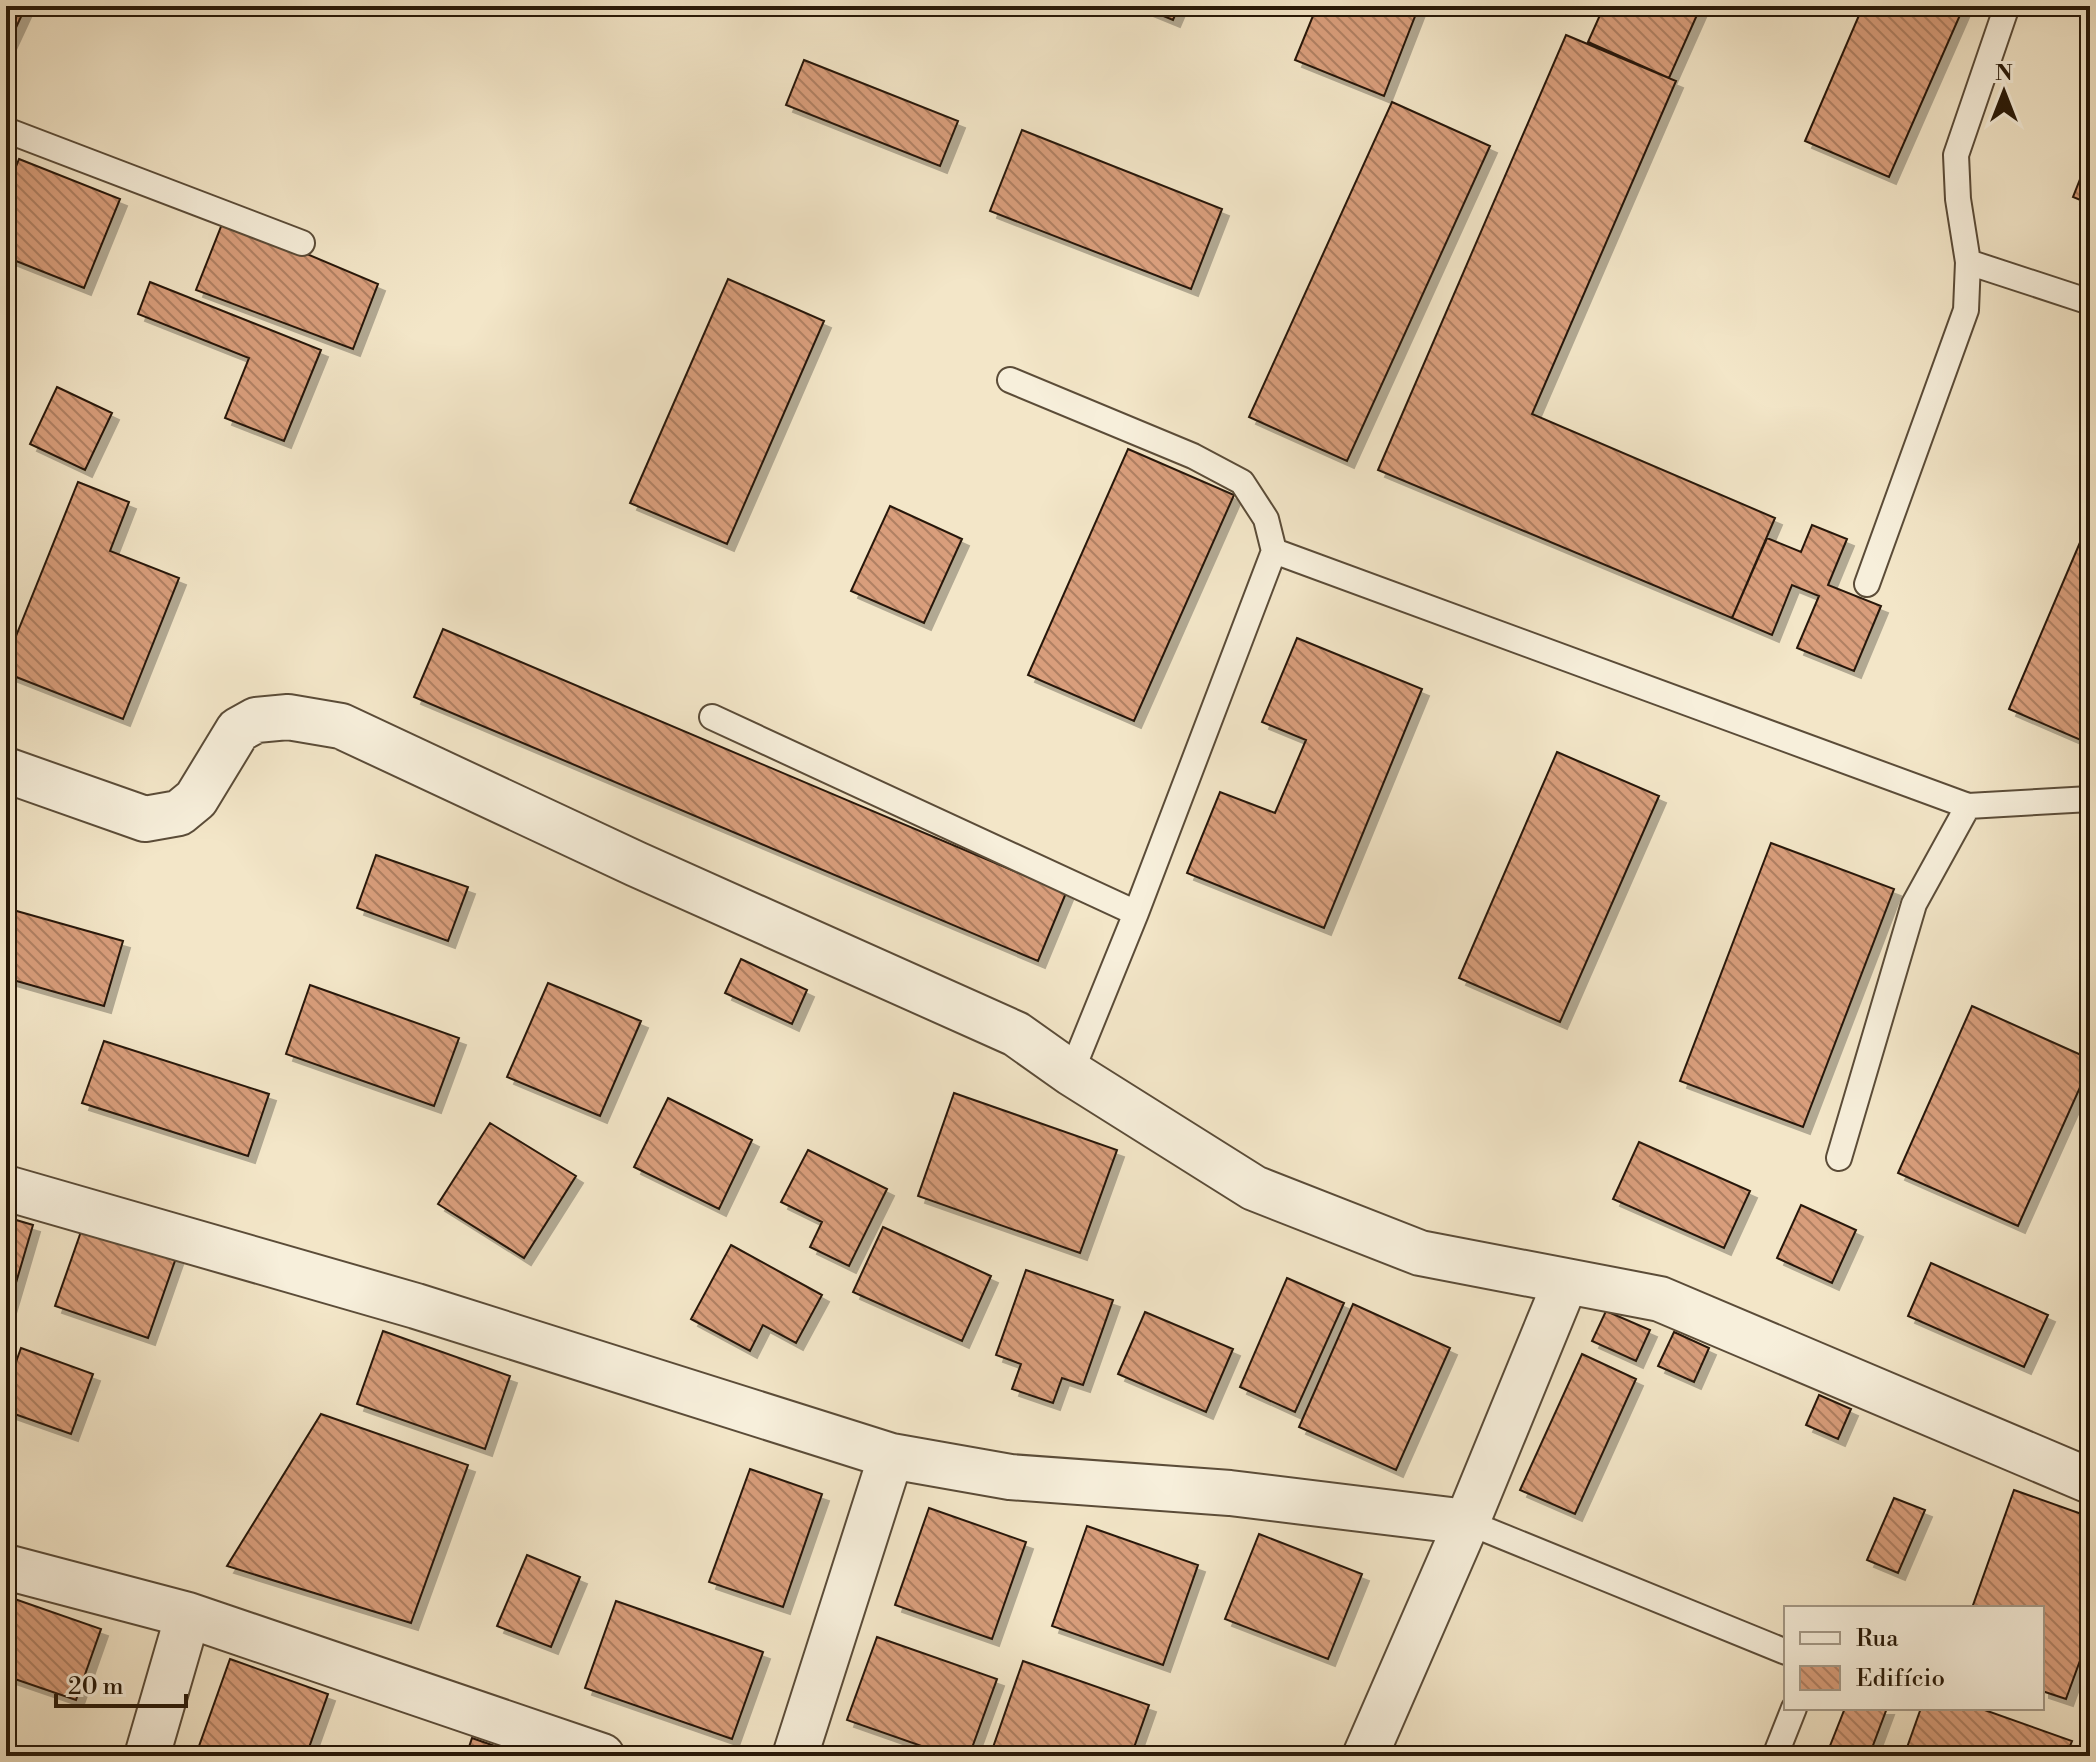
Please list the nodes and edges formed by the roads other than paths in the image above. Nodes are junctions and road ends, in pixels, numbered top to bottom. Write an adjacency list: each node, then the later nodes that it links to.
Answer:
1 (2007, 6): 4 (lane)
2 (6, 130): 3 (lane)
3 (302, 243)
4 (1968, 262): 5 (lane); 8 (lane)
5 (2090, 302)
6 (1010, 380): 7 (lane)
7 (1274, 551): 12 (lane); 13 (lane)
8 (1867, 584)
9 (712, 717): 13 (lane)
10 (6, 770): 14 (street)
11 (2090, 799): 12 (lane)
12 (1968, 806): 15 (lane)
13 (1136, 913): 14 (lane)
14 (1071, 1073): 17 (street)
15 (1839, 1158)
16 (6, 1188): 18 (street)
17 (1566, 1281): 19 (street); 20 (street)
18 (891, 1456): 20 (street); 27 (street)
19 (2090, 1481)
20 (1467, 1522): 23 (lane); 28 (street)
21 (6, 1567): 22 (street)
22 (188, 1615): 25 (street); 26 (street)
23 (1784, 1651)
24 (1793, 1710): 29 (lane)
25 (147, 1756)
26 (602, 1756)
27 (795, 1756)
28 (1365, 1756)
29 (1775, 1756)

